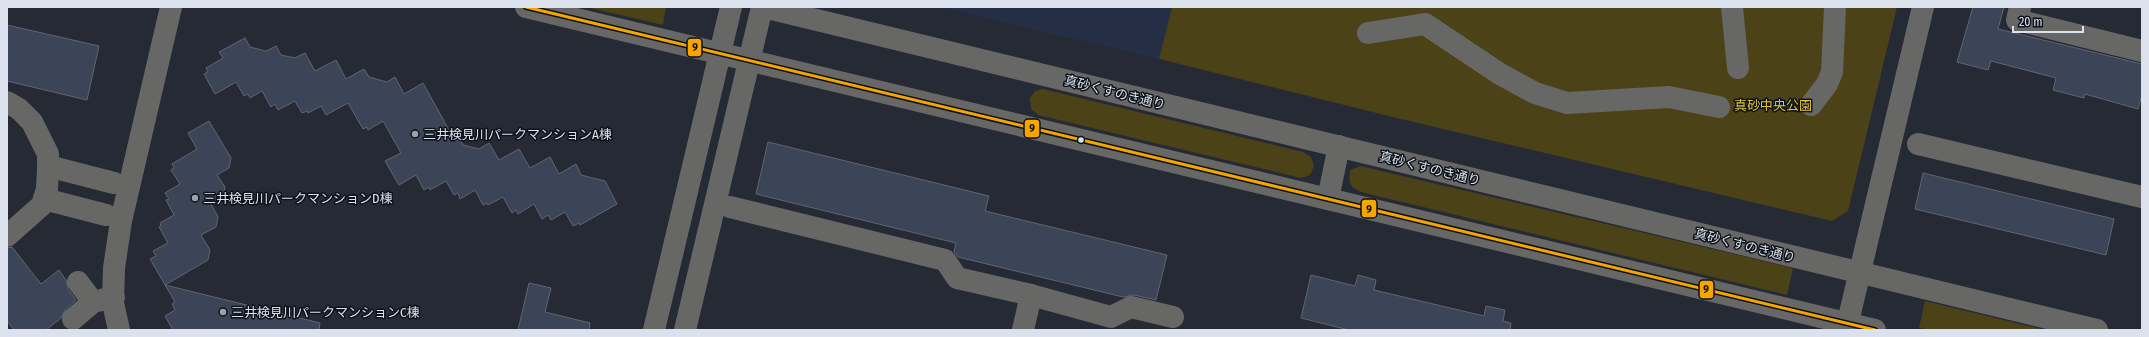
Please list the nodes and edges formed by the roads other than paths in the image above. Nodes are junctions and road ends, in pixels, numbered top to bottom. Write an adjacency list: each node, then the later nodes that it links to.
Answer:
1 (171, 7): 31 (street)
2 (526, 7): 12 (street)
3 (731, 7): 12 (street)
4 (762, 7): 13 (street); 19 (street, 真砂くすのき通り)
5 (1732, 7): 14 (street)
6 (1835, 7): 16 (street)
7 (1923, 7): 28 (street)
8 (2020, 7): 11 (street)
9 (1428, 15): 10 (street); 17 (street)
10 (1368, 33)
11 (2142, 51)
12 (720, 53): 13 (street); 36 (street)
13 (749, 60): 24 (street); 37 (street)
14 (1738, 68)
15 (7, 102): 20 (street)
16 (1811, 105)
17 (1719, 107)
18 (1918, 144): 22 (street)
19 (1339, 146): 24 (street); 28 (street, 真砂くすのき通り)
20 (48, 166): 21 (street); 23 (street)
21 (114, 183)
22 (2142, 197)
23 (44, 199): 26 (street); 27 (street)
24 (1328, 199): 34 (street)
25 (730, 207): 30 (street)
26 (106, 215)
27 (7, 236)
28 (1860, 273): 34 (street); 40 (street, 真砂くすのき通り)
29 (78, 282): 31 (street)
30 (1031, 295): 32 (street); 38 (street)
31 (103, 299): 33 (street); 35 (street)
32 (1173, 317)
33 (73, 319)
34 (1847, 327): 39 (street)
35 (119, 330)
36 (654, 330)
37 (685, 330)
38 (1023, 330)
39 (1875, 330)
40 (2097, 330)

